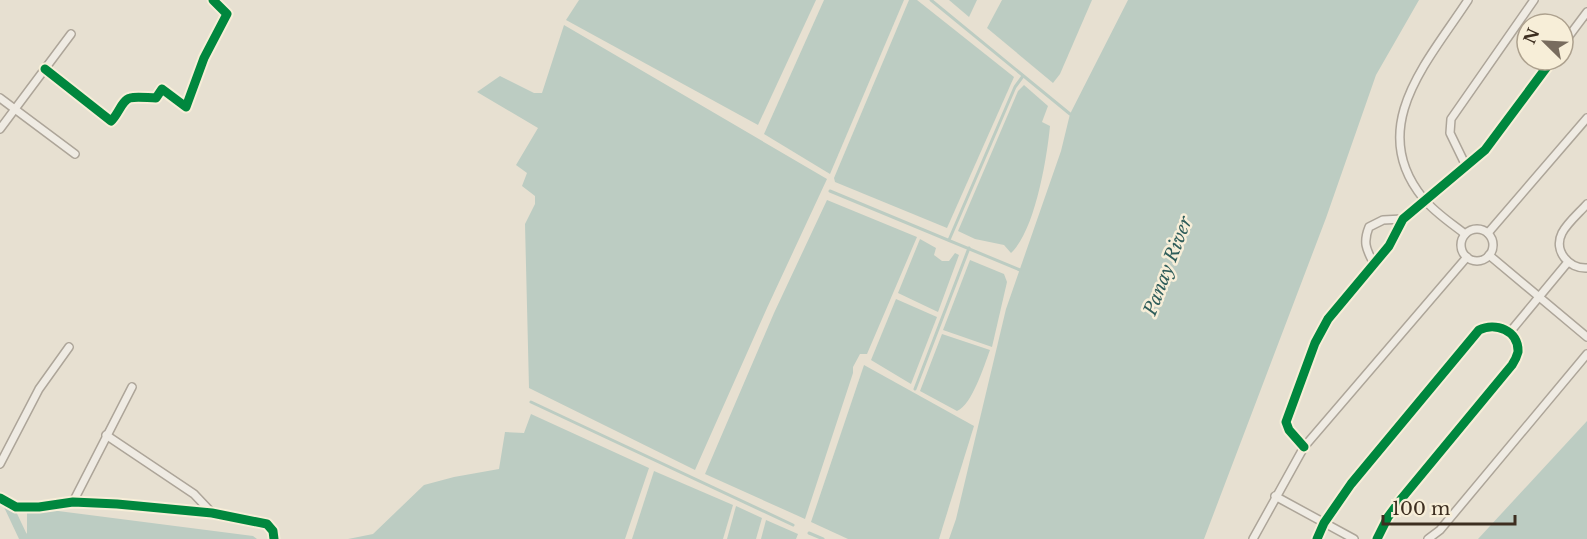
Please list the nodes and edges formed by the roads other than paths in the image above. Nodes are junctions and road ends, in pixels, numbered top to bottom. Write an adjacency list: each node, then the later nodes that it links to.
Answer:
1 (213, 0): 7 (street)
2 (1468, 0): 15 (street)
3 (1534, 0): 14 (street)
4 (1587, 12): 5 (street)
5 (1575, 28)
6 (71, 34): 7 (street)
7 (45, 69): 10 (street)
8 (1543, 72): 14 (street)
9 (0, 98): 10 (street)
10 (15, 109): 12 (street); 13 (street)
11 (1587, 118): 18 (street)
12 (0, 129)
13 (75, 154)
14 (1466, 166): 15 (street)
15 (1425, 200): 17 (street); 19 (street)
16 (1587, 204): 23 (street)
17 (1403, 219): 22 (street); 22 (street)
18 (1488, 233): 19 (street); 20 (street)
19 (1465, 234): 21 (street)
20 (1489, 255): 21 (street); 25 (street)
21 (1467, 257): 32 (street)
22 (1373, 262): 32 (street)
23 (1568, 262): 24 (street); 25 (street)
24 (1587, 268)
25 (1539, 298): 26 (street); 27 (street)
26 (1510, 332): 38 (street); 43 (street)
27 (1587, 337)
28 (69, 347): 33 (street)
29 (1587, 354): 44 (street)
30 (132, 387): 31 (street)
31 (106, 435): 36 (street); 37 (street)
32 (1304, 447): 34 (street)
33 (0, 464)
34 (1275, 496): 38 (street); 40 (street)
35 (0, 498): 36 (street)
36 (73, 502): 37 (street)
37 (212, 513): 39 (street)
38 (1324, 523): 41 (street); 42 (street)
39 (274, 539)
40 (1253, 539)
41 (1317, 539)
42 (1354, 539)
43 (1377, 539)
44 (1428, 539)

